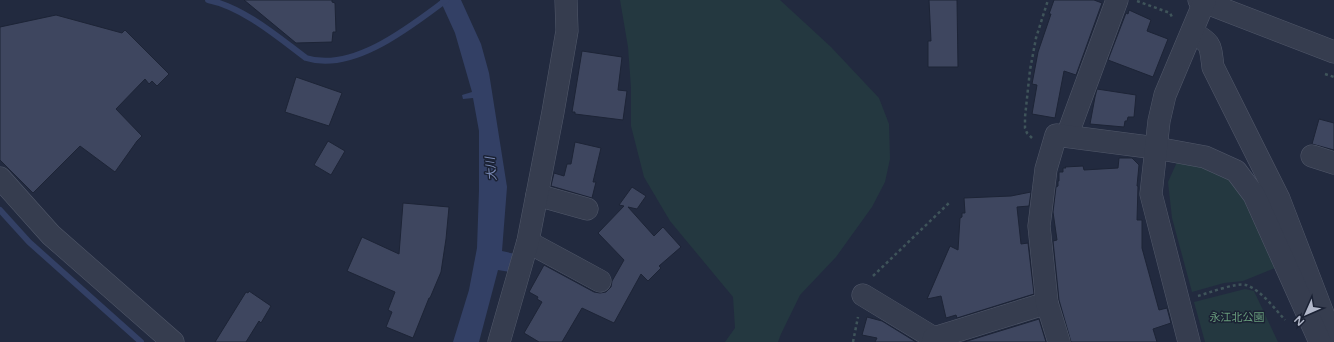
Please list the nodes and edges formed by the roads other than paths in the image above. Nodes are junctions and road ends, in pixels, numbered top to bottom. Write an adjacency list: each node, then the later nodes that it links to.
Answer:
1 (566, 0): 11 (street)
2 (1117, 0): 6 (street)
3 (1202, 1): 4 (street); 5 (street)
4 (1192, 32): 7 (street); 22 (street)
5 (1334, 52)
6 (1067, 136): 7 (street); 16 (street)
7 (1156, 148): 21 (street); 22 (street)
8 (1312, 156): 9 (street)
9 (1334, 163)
10 (0, 178): 18 (street)
11 (537, 195): 12 (street); 13 (street)
12 (587, 209)
13 (528, 242): 14 (street); 19 (street)
14 (600, 281)
15 (863, 295): 17 (street)
16 (1047, 303): 17 (street); 20 (street)
17 (933, 340)
18 (173, 342)
19 (499, 342)
20 (1059, 342)
21 (1189, 342)
22 (1322, 342)

